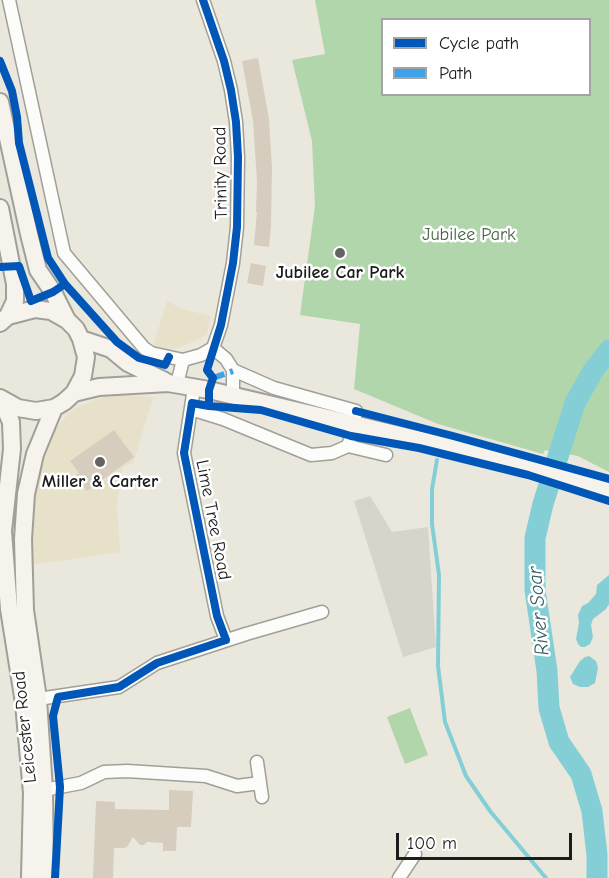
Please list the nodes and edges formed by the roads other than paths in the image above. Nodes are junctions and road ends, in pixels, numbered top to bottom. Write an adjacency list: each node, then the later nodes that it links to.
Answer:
1 (9, 0): 9 (street)
2 (203, 0): 8 (street, Trinity Road)
3 (0, 102): 6 (main road)
4 (0, 208): 5 (main road)
5 (4, 320): 6 (main road)
6 (67, 320): 7 (main road)
7 (81, 339): 11 (main road); 13 (main road)
8 (213, 348): 9 (street); 10 (street)
9 (183, 360): 11 (street)
10 (233, 370): 14 (street); 18 (street)
11 (172, 384): 12 (main road); 13 (main road)
12 (194, 388): 14 (main road); 17 (street, Lime Tree Road)
13 (74, 393): 16 (main road)
14 (233, 395): 18 (main road)
15 (1, 398): 16 (main road); 30 (main road, Leicester Road)
16 (54, 408): 24 (main road, Leicester Road)
17 (191, 409): 19 (street); 23 (street, Lime Tree Road)
18 (353, 425): 19 (street); 21 (main road)
19 (348, 446): 20 (street)
20 (386, 454)
21 (609, 491)
22 (322, 612): 23 (street)
23 (226, 640): 24 (street)
24 (38, 699): 27 (main road, Leicester Road)
25 (257, 762): 26 (street)
26 (260, 783): 27 (street); 28 (street)
27 (44, 790): 31 (main road, Leicester Road)
28 (262, 797)
29 (415, 854): 32 (street)
30 (30, 878)
31 (45, 878)
32 (399, 878)

